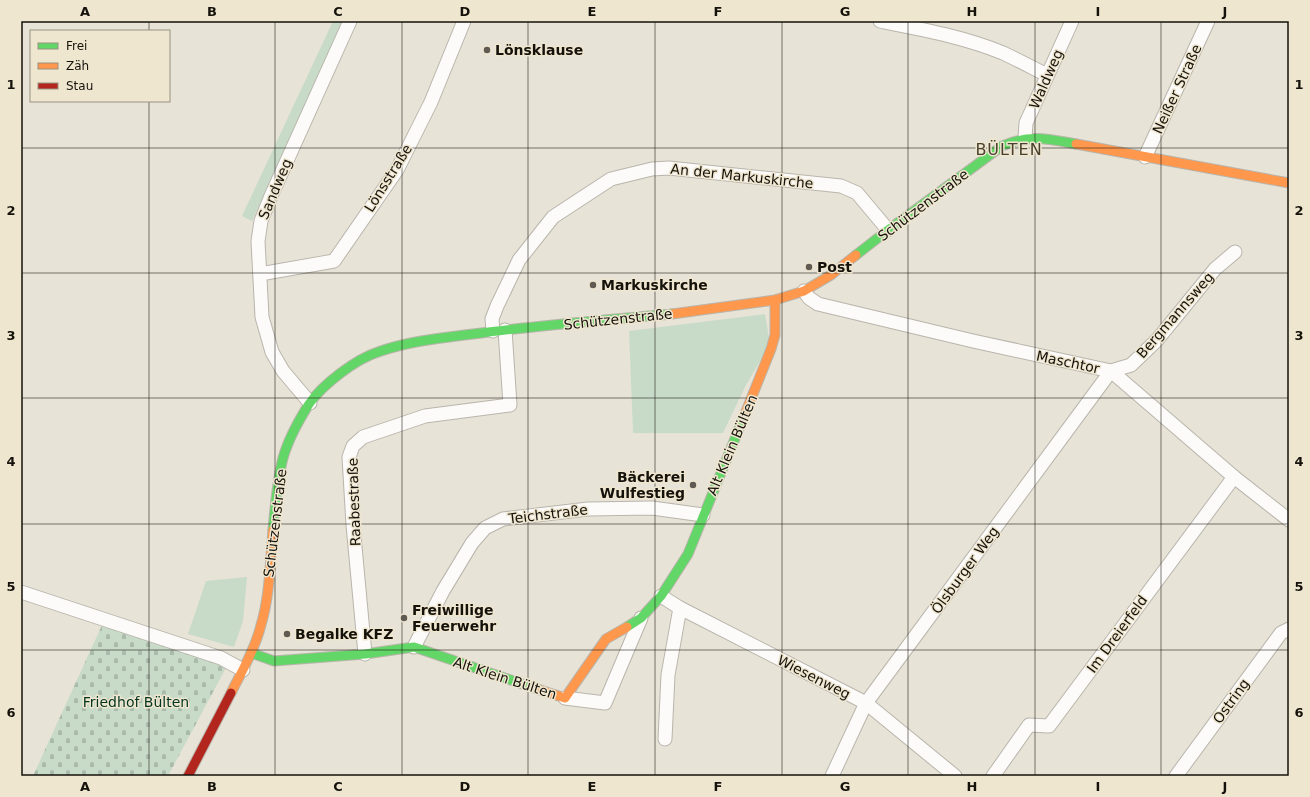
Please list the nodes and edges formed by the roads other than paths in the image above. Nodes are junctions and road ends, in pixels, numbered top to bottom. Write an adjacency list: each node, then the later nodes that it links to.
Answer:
1 (350, 21): 12 (street, Sandweg)
2 (464, 21): 12 (street, Lönsstraße)
3 (880, 21): 6 (street)
4 (1072, 21): 6 (street, Waldweg)
5 (1208, 22): 8 (street, Neißer Straße)
6 (1047, 75): 7 (street, Waldweg)
7 (1025, 138): 8 (street, Schützenstraße); 10 (street, Schützenstraße)
8 (1145, 157): 9 (street, Schützenstraße)
9 (1289, 183)
10 (888, 230): 13 (street, Schützenstraße); 15 (street, An der Markuskirche)
11 (1235, 252): 16 (street, Bergmannsweg)
12 (260, 274): 17 (street, Sandweg)
13 (804, 291): 14 (street, Schützenstraße); 16 (street, Maschtor)
14 (776, 300): 15 (street, Schützenstraße); 19 (street, Alt Klein Bülten)
15 (499, 330): 17 (street, Schützenstraße); 28 (street, Raabestraße)
16 (1111, 371): 18 (street, Maschtor); 31 (street, Ölsburger Weg)
17 (310, 403): 27 (street, Schützenstraße)
18 (1234, 477): 20 (street, Maschtor); 36 (street, Im Dreierfeld)
19 (703, 515): 22 (street, Alt Klein Bülten); 26 (street, Teichstraße)
20 (1289, 520)
21 (21, 592): 29 (street)
22 (661, 596): 23 (street, Wiesenweg); 24 (street, Alt Klein Bülten)
23 (680, 608): 31 (street, Wiesenweg); 32 (street)
24 (641, 618): 30 (street, Alt Klein Bülten); 30 (street)
25 (1289, 629): 37 (street, Ostring)
26 (414, 647): 28 (street, Alt Klein Bülten); 30 (street, Alt Klein Bülten)
27 (251, 653): 28 (street, Alt Klein Bülten); 29 (street, Schützenstraße)
28 (365, 654)
29 (243, 670): 33 (street, Schützenstraße)
30 (565, 698)
31 (866, 703): 34 (street, Ölsburger Weg); 35 (street, Wiesenweg)
32 (665, 739)
33 (188, 776)
34 (832, 776)
35 (955, 776)
36 (993, 776)
37 (1176, 776)

